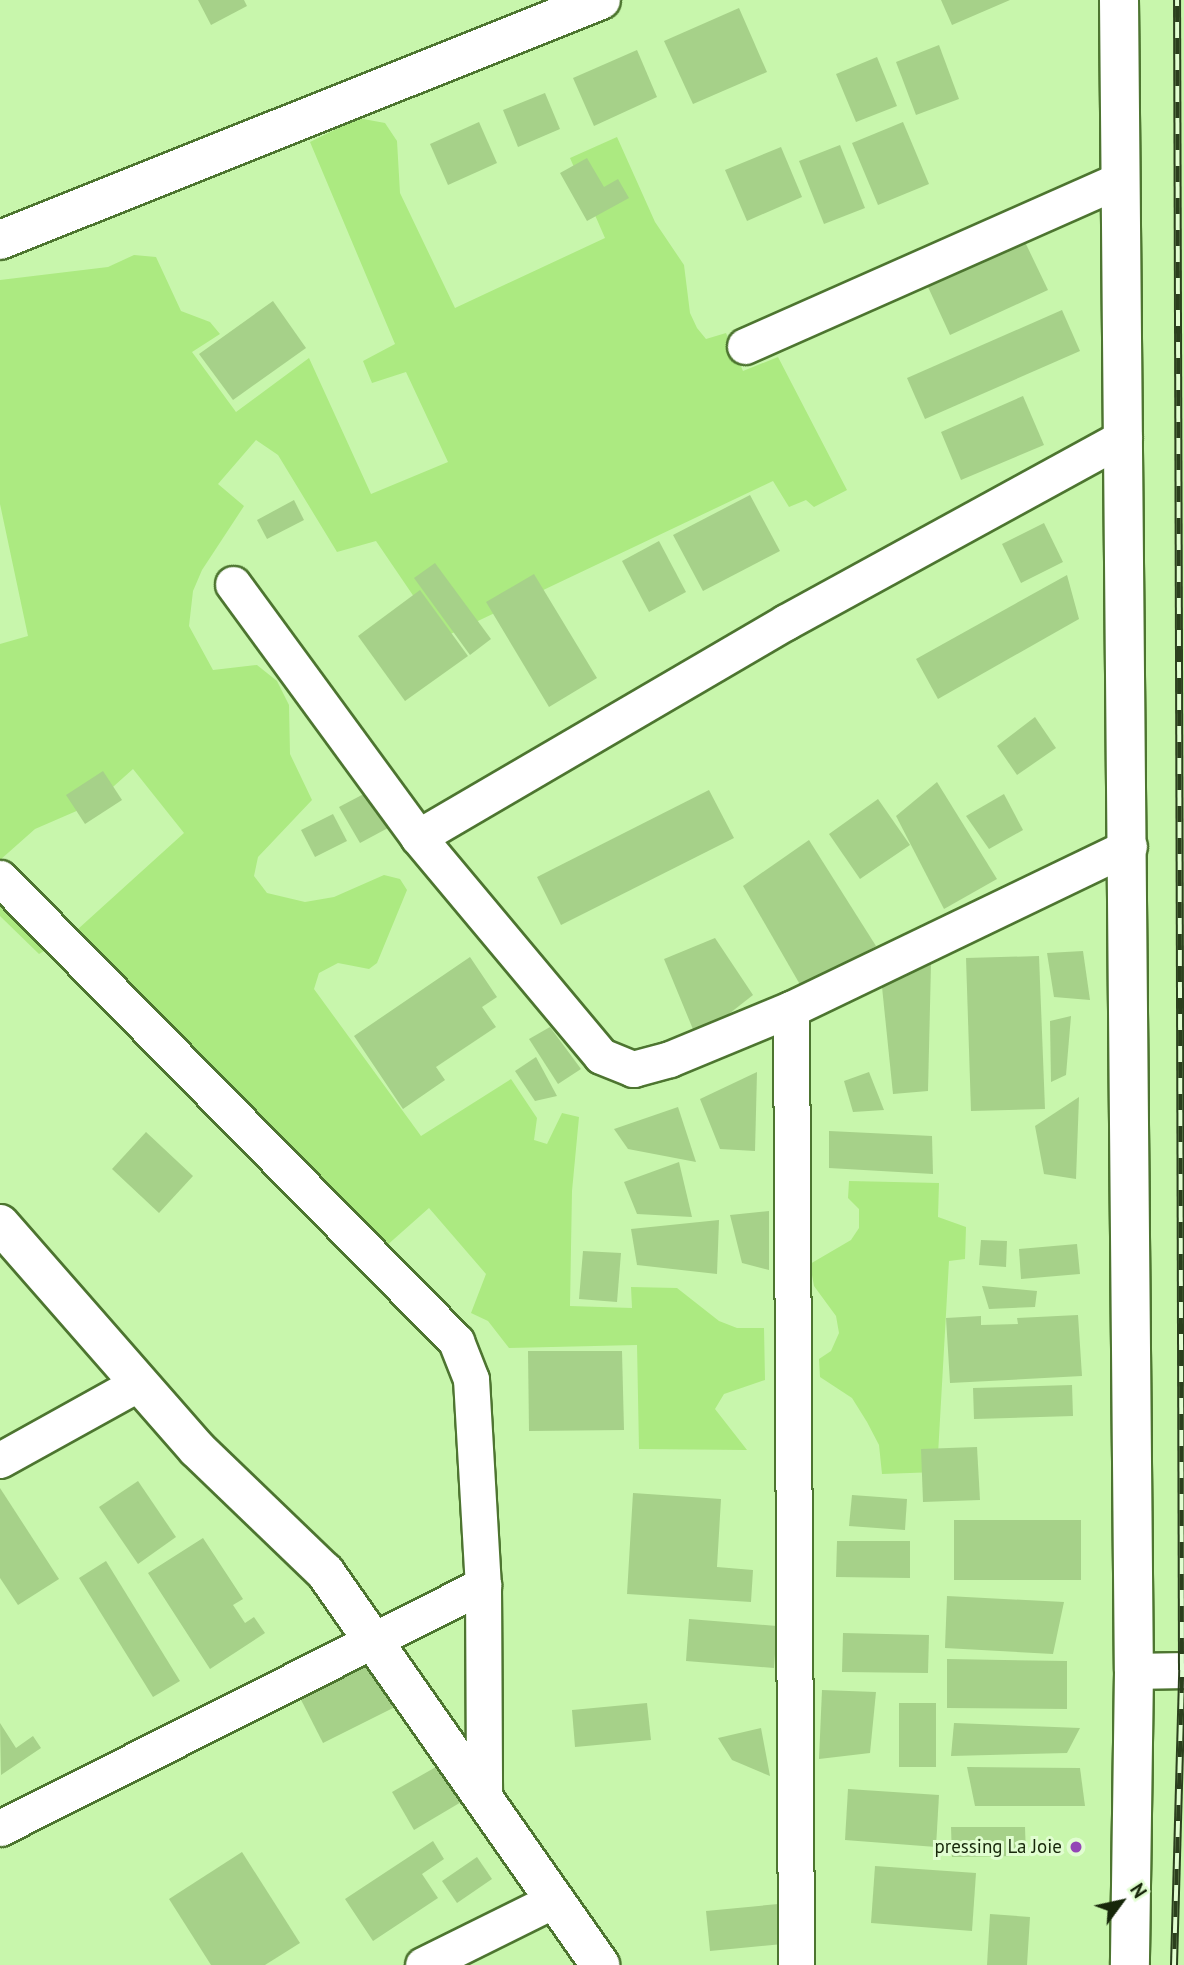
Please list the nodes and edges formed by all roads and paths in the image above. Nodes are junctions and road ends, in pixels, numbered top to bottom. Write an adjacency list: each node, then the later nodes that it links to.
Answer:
1 (601, 0): 4 (main road)
2 (1119, 0): 3 (main road)
3 (1118, 181): 5 (street); 6 (main road)
4 (0, 240)
5 (745, 346)
6 (1124, 437): 8 (street); 9 (main road)
7 (233, 584): 8 (street)
8 (418, 837): 11 (street)
9 (1129, 846): 11 (street); 18 (main road)
10 (0, 878): 15 (street)
11 (791, 1009): 24 (street)
12 (0, 1224): 13 (main road)
13 (139, 1383): 14 (street); 16 (main road)
14 (0, 1460)
15 (483, 1585): 16 (street); 19 (street)
16 (373, 1640): 19 (main road); 20 (street)
17 (1184, 1670): 18 (street)
18 (1134, 1671): 25 (main road)
19 (485, 1799): 21 (main road)
20 (0, 1828)
21 (554, 1900): 22 (street); 23 (main road)
22 (423, 1965)
23 (600, 1965)
24 (796, 1965)
25 (1130, 1965)

